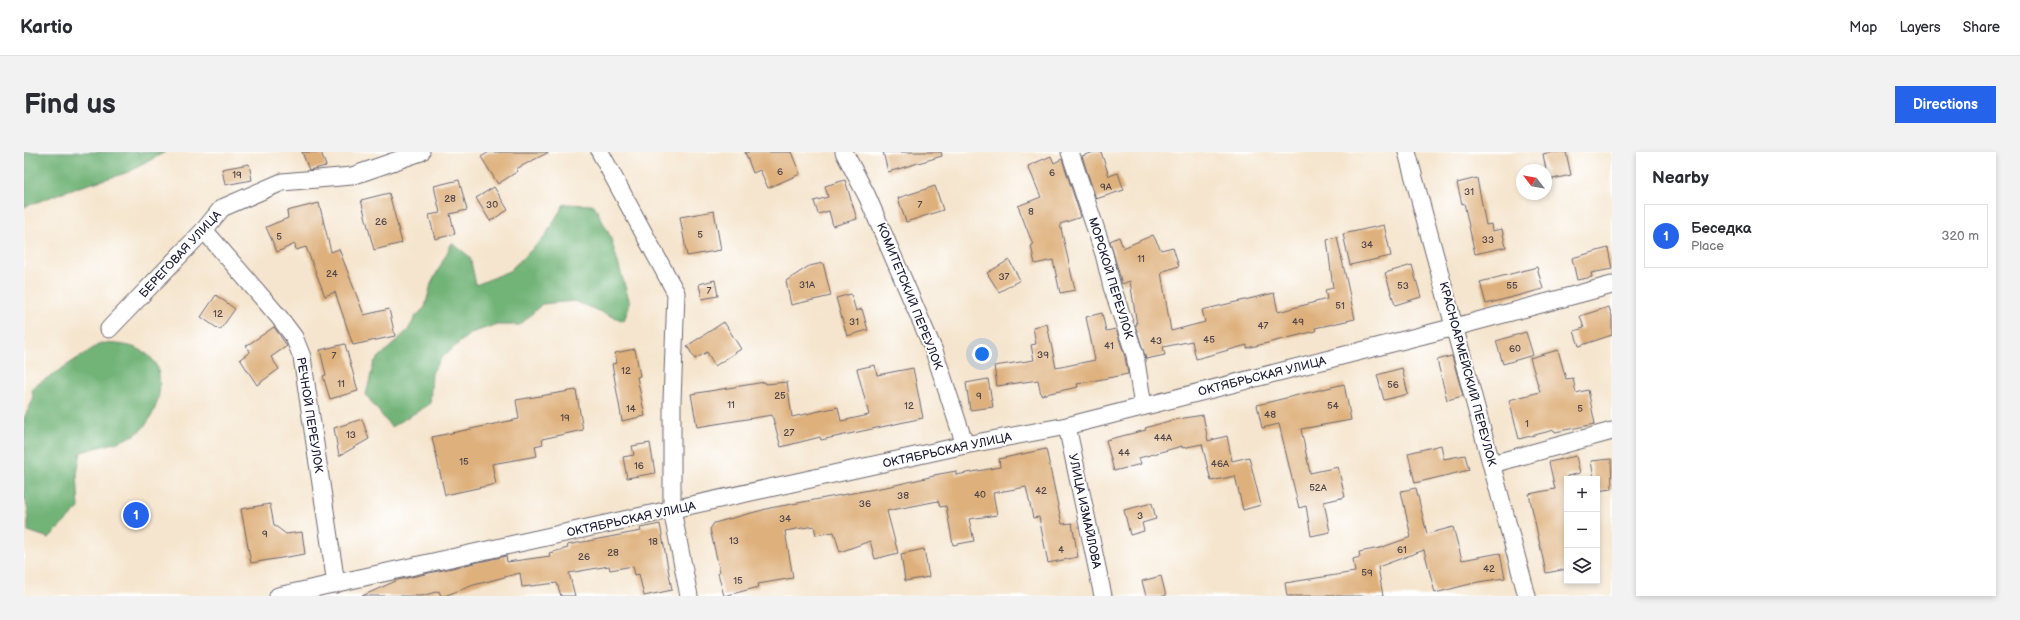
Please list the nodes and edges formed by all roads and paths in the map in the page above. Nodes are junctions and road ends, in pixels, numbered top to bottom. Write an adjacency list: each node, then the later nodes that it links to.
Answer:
1 (421, 152): 6 (street, БЕРЕГОВАЯ УЛИЦА)
2 (600, 152): 15 (street)
3 (844, 152): 13 (street, КОМИТЕТСКИЙ ПЕРЕУЛОК)
4 (1070, 152): 10 (street, МОРСКОЙ ПЕРЕУЛОК)
5 (1407, 152): 8 (street, КРАСНОАРМЕЙСКИЙ ПЕРЕУЛОК)
6 (204, 230): 9 (street, БЕРЕГОВАЯ УЛИЦА); 16 (street, РЕЧНОЙ ПЕРЕУЛОК)
7 (1612, 285): 8 (street, ОКТЯБРЬСКАЯ УЛИЦА)
8 (1455, 327): 10 (street, ОКТЯБРЬСКАЯ УЛИЦА); 14 (street, КРАСНОАРМЕЙСКИЙ ПЕРЕУЛОК)
9 (109, 329)
10 (1143, 406): 11 (street, ОКТЯБРЬСКАЯ УЛИЦА)
11 (1067, 426): 13 (street, ОКТЯБРЬСКАЯ УЛИЦА); 19 (street, УЛИЦА ИЗМАЙЛОВА)
12 (1612, 431): 14 (street)
13 (965, 445): 15 (street, ОКТЯБРЬСКАЯ УЛИЦА)
14 (1492, 464): 20 (street, КРАСНОАРМЕЙСКИЙ ПЕРЕУЛОК)
15 (672, 510): 16 (street, ОКТЯБРЬСКАЯ УЛИЦА); 18 (street)
16 (336, 584): 17 (street, ОКТЯБРЬСКАЯ УЛИЦА)
17 (278, 596)
18 (689, 596)
19 (1103, 596)
20 (1527, 596)

